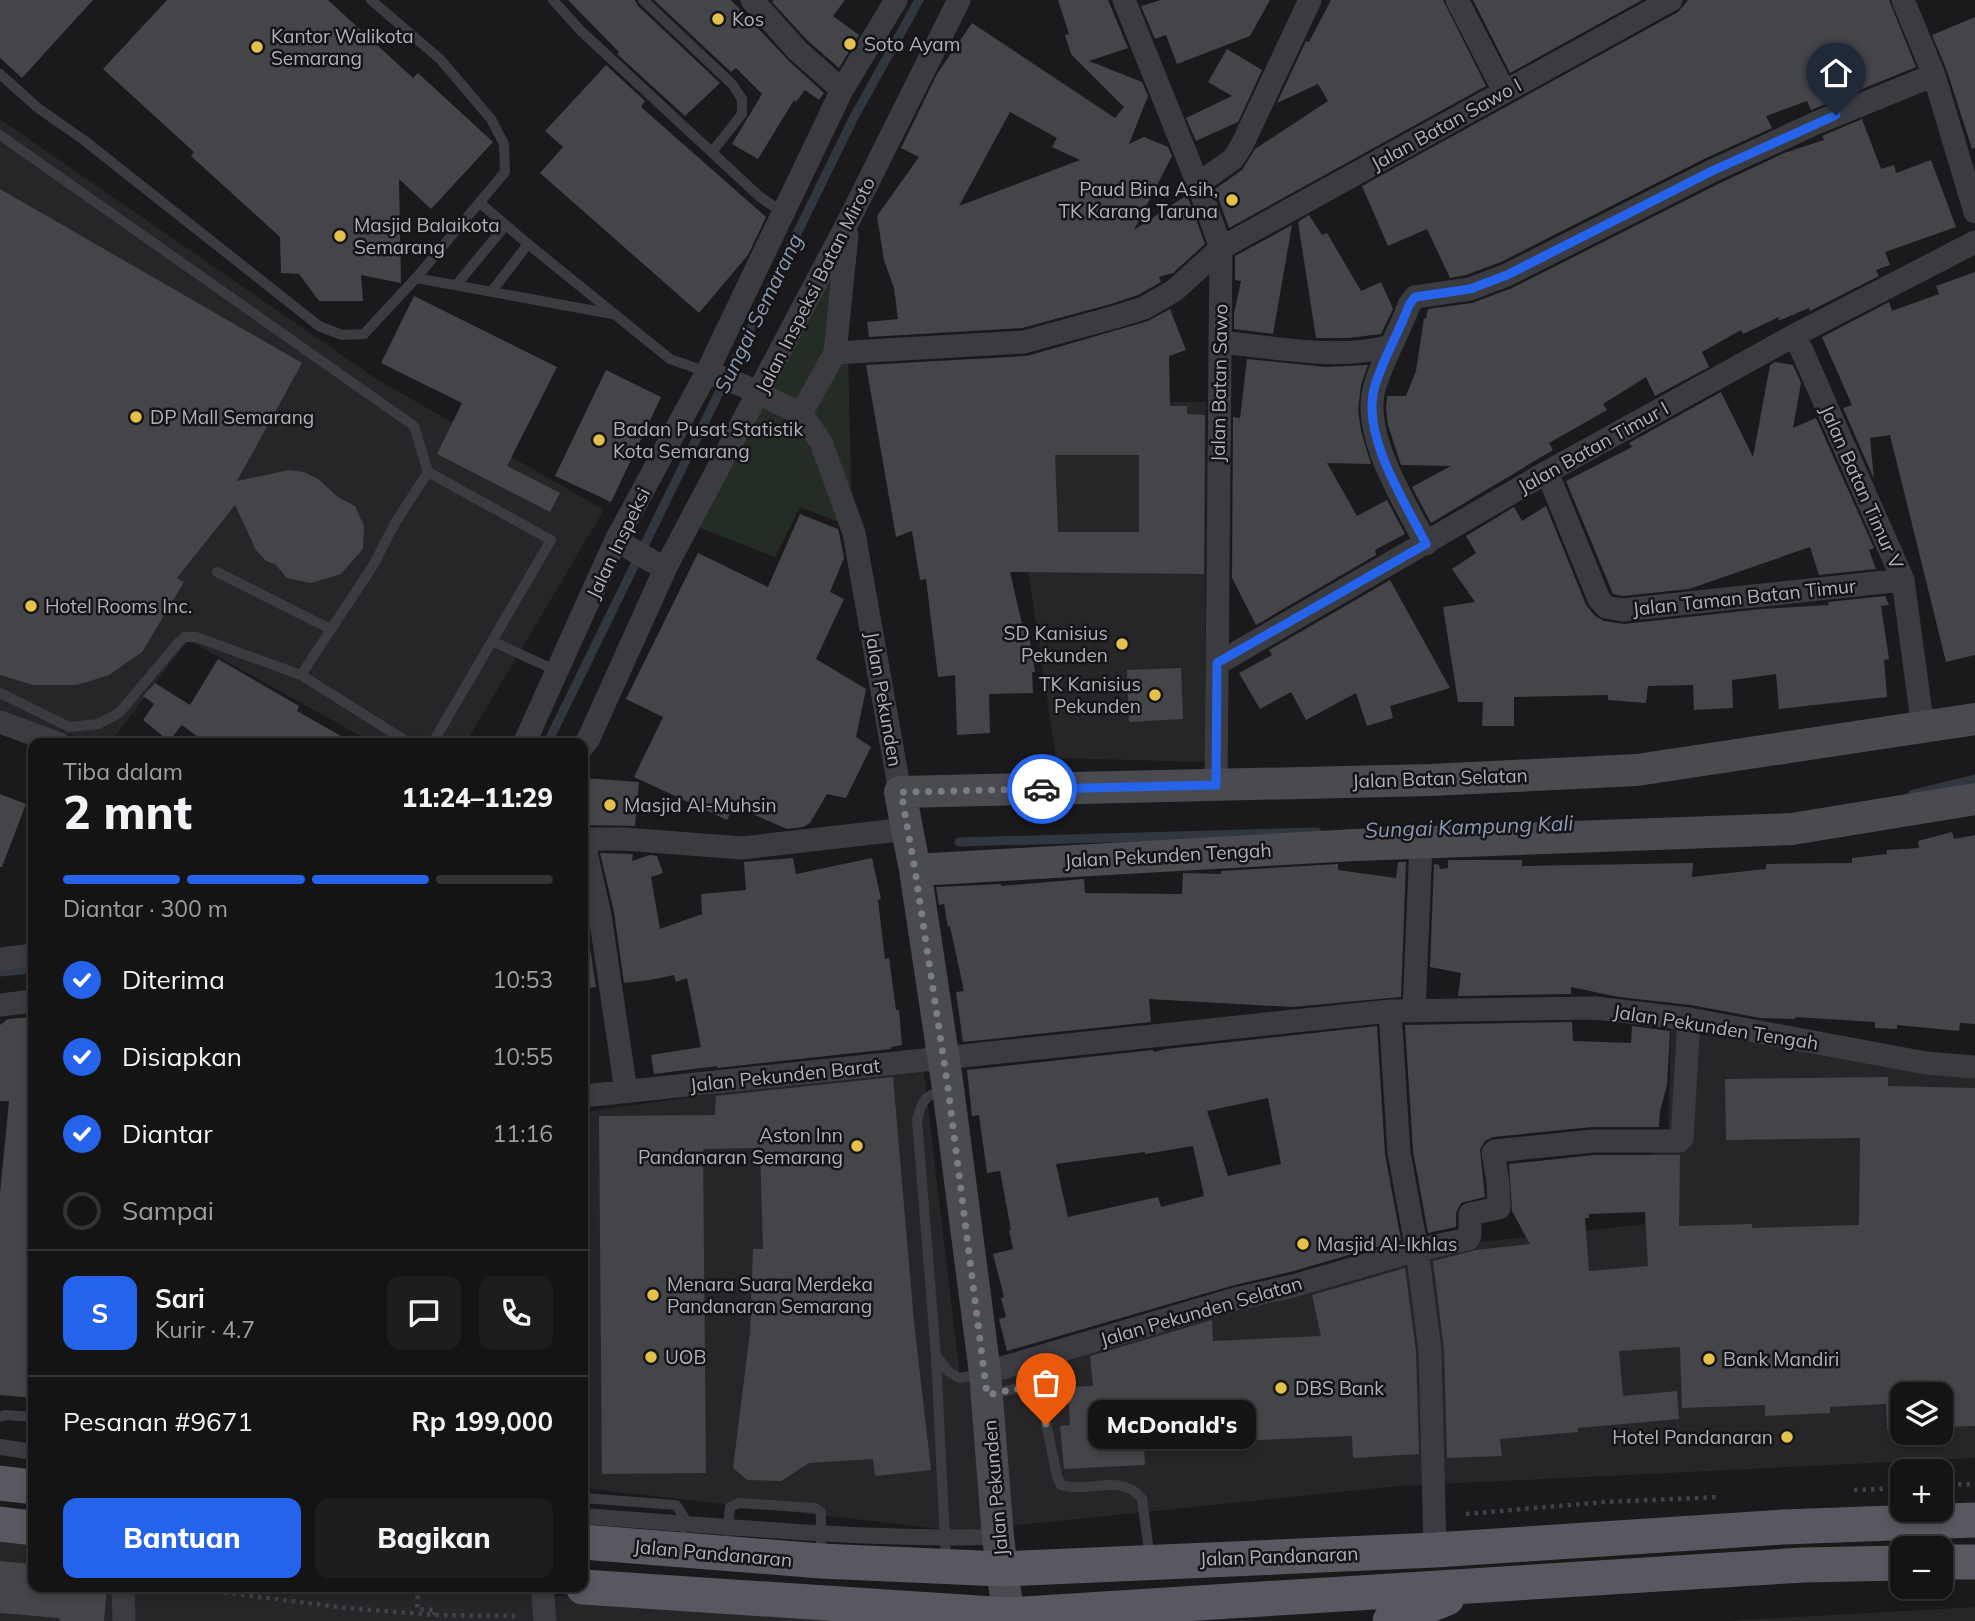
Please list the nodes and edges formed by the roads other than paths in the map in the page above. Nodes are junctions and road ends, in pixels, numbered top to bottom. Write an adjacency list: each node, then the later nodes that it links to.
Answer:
1 (371, 0): 19 (lane)
2 (552, 0): 17 (lane)
3 (643, 0): 17 (lane)
4 (752, 0): 14 (street)
5 (896, 0): 14 (street, Jalan Inspeksi)
6 (959, 0): 22 (street, Jalan Inspeksi Batan Miroto)
7 (1124, 0): 18 (street, Jalan Batan Sawo)
8 (1310, 0): 18 (street)
9 (1457, 0): 15 (street)
10 (1671, 0): 15 (street, Jalan Batan Sawo I)
11 (1903, 0): 13 (street)
12 (0, 74): 27 (lane)
13 (1934, 75): 21 (street); 33 (street)
14 (842, 90): 20 (street, Jalan Inspeksi)
15 (1504, 91): 26 (street, Jalan Batan Sawo I)
16 (0, 135): 38 (lane)
17 (712, 152): 20 (lane)
18 (1198, 184): 26 (street, Jalan Batan Sawo)
19 (480, 203): 23 (lane); 27 (lane)
20 (782, 212): 35 (street, Jalan Inspeksi)
21 (1975, 212)
22 (848, 222): 34 (street); 36 (street, Jalan Inspeksi Batan Miroto)
23 (505, 226): 25 (lane); 28 (lane)
24 (1975, 242): 31 (street, Jalan Batan Timur I)
25 (528, 244): 29 (lane); 30 (lane)
26 (1221, 248): 32 (street, Jalan Batan Sawo); 34 (street, Jalan Batan Sawo I)
27 (416, 278): 28 (lane)
28 (457, 284): 29 (lane)
29 (492, 291): 30 (lane)
30 (614, 315): 35 (lane)
31 (1795, 335): 39 (street, Jalan Batan Timur I); 44 (street, Jalan Batan Timur V)
32 (1220, 342): 33 (street); 47 (street, Jalan Batan Sawo)
33 (1391, 346): 41 (street)
34 (835, 353): 37 (street)
35 (712, 373): 36 (street); 40 (street, Jalan Inspeksi)
36 (751, 390): 37 (street); 42 (street, Jalan Inspeksi Batan Miroto)
37 (801, 414): 60 (street, Jalan Pekunden)
38 (428, 472): 45 (lane); 46 (lane)
39 (1547, 472): 41 (street, Jalan Batan Timur I); 44 (street, Jalan Taman Batan Timur)
40 (619, 541): 42 (street); 48 (street, Jalan Inspeksi)
41 (1426, 544): 47 (street, Jalan Batan Timur I)
42 (661, 565): 58 (street, Jalan Inspeksi Batan Miroto)
43 (218, 572): 45 (lane)
44 (1903, 580): 53 (street, Jalan Batan Timur V)
45 (330, 629): 49 (lane)
46 (492, 641): 48 (lane); 56 (lane)
47 (1217, 663): 59 (street, Jalan Batan Sawo)
48 (557, 671): 57 (street, Jalan Inspeksi)
49 (301, 675): 50 (lane); 55 (lane)
50 (0, 693)
51 (1975, 719): 53 (main road, Jalan Batan Selatan)
52 (0, 722): 54 (street)
53 (1923, 728): 59 (main road, Jalan Batan Selatan)
54 (44, 738)
55 (401, 738)
56 (435, 738)
57 (527, 738)
58 (588, 740)
59 (1216, 785): 60 (main road, Jalan Batan Selatan)
60 (901, 792): 62 (main road, Jalan Pekunden)
61 (1975, 799): 64 (main road, Jalan Pekunden Tengah)
62 (907, 829): 63 (street); 66 (main road, Jalan Pekunden)
63 (588, 839)
64 (1421, 844): 66 (main road, Jalan Pekunden Tengah); 72 (street)
65 (588, 861): 76 (street)
66 (915, 870): 75 (main road, Jalan Pekunden)
67 (28, 955): 68 (street)
68 (0, 958)
69 (28, 1001): 70 (street)
70 (0, 1005)
71 (1390, 1011): 72 (street, Jalan Pekunden Tengah); 75 (street, Jalan Pekunden Tengah); 78 (street)
72 (1414, 1011): 73 (street, Jalan Pekunden Tengah)
73 (1689, 1019): 74 (street, Jalan Pekunden Tengah); 78 (street, Jalan Pekunden Selatan)
74 (1975, 1067)
75 (946, 1073): 76 (street, Jalan Pekunden Barat); 79 (lane); 80 (main road, Jalan Pekunden)
76 (625, 1091): 77 (street, Jalan Pekunden Barat)
77 (588, 1095)
78 (1417, 1250): 80 (street, Jalan Pekunden Selatan); 96 (street)
79 (936, 1356): 80 (lane); 97 (lane)
80 (986, 1384): 98 (main road, Jalan Pekunden); 99 (lane)
81 (0, 1417): 82 (lane)
82 (28, 1417)
83 (0, 1447): 84 (street)
84 (28, 1451)
85 (0, 1483): 86 (main road)
86 (28, 1486)
87 (588, 1499): 92 (lane)
88 (588, 1517): 92 (street)
89 (1975, 1520): 96 (main road, Jalan Pandanaran)
90 (0, 1524): 91 (main road)
91 (28, 1527)
92 (682, 1537): 93 (main road, Jalan Pandanaran); 94 (main road, Jalan Pandanaran)
93 (725, 1541): 95 (main road, Jalan Pandanaran); 95 (lane)
94 (588, 1542)
95 (821, 1548): 97 (main road, Jalan Pandanaran)
96 (1435, 1550): 99 (main road, Jalan Pandanaran)
97 (946, 1553): 98 (main road, Jalan Pandanaran)
98 (1000, 1553): 99 (main road, Jalan Pandanaran); 108 (main road, Jalan Pekunden)
99 (1150, 1562)
100 (1953, 1562): 101 (main road)
101 (1975, 1562)
102 (1890, 1563): 103 (main road, Jalan Pandanaran)
103 (1476, 1586): 108 (main road, Jalan Pandanaran); 110 (main road)
104 (588, 1587): 108 (main road, Jalan Pandanaran)
105 (123, 1592): 109 (street)
106 (542, 1592): 107 (street)
107 (545, 1618)
108 (1008, 1618)
109 (124, 1621)
110 (1390, 1621)

